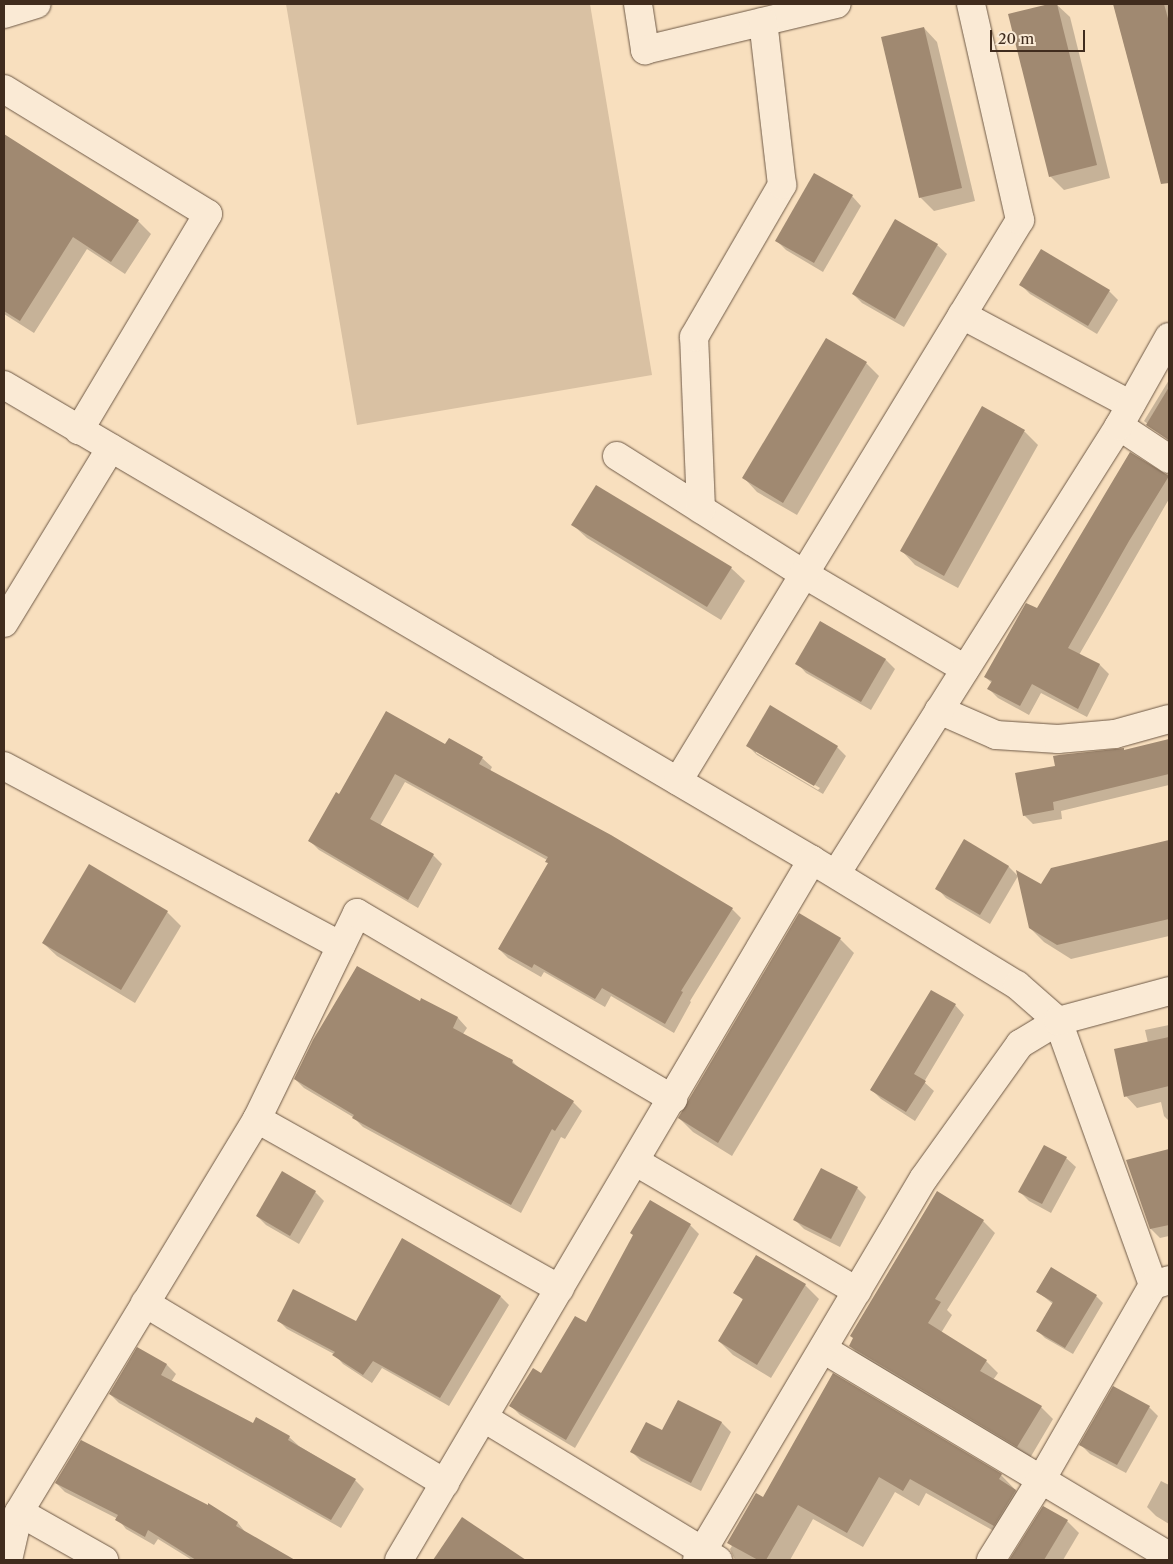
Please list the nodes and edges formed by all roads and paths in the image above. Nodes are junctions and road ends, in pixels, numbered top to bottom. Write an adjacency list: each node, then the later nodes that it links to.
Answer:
1 (36, 4): 5 (street)
2 (638, 4): 6 (street)
3 (837, 4): 6 (street)
4 (971, 4): 8 (street)
5 (4, 14)
6 (763, 22): 16 (street)
7 (4, 89): 12 (street)
8 (962, 315): 11 (street); 17 (street)
9 (1169, 337): 11 (street)
10 (4, 385): 12 (street)
11 (1125, 416): 15 (street); 19 (street)
12 (79, 430): 13 (street)
13 (111, 448): 18 (street); 23 (street)
14 (617, 456): 16 (street)
15 (1169, 459)
16 (701, 509): 17 (street)
17 (804, 574): 19 (street); 23 (street)
18 (4, 623)
19 (965, 669): 20 (street)
20 (939, 710): 21 (street); 25 (street)
21 (1169, 719)
22 (4, 766): 26 (street)
23 (678, 781): 24 (street)
24 (812, 860): 25 (street); 29 (street)
25 (836, 874): 28 (street)
26 (341, 946): 29 (street); 30 (street)
27 (1169, 991): 28 (street)
28 (1058, 1021): 32 (street); 34 (street)
29 (672, 1099): 31 (street)
30 (256, 1119): 33 (street); 35 (street)
31 (636, 1162): 33 (street); 34 (street)
32 (1161, 1283): 38 (street)
33 (560, 1289): 37 (street)
34 (857, 1291): 36 (street)
35 (145, 1303): 39 (street); 40 (street)
36 (823, 1349): 38 (street); 42 (street)
37 (484, 1418): 39 (street); 42 (street)
38 (1041, 1480): 41 (street); 46 (street)
39 (445, 1483): 45 (street)
40 (19, 1512): 43 (street); 44 (street)
41 (1169, 1556)
42 (707, 1557)
43 (8, 1560)
44 (104, 1560)
45 (399, 1560)
46 (991, 1560)

